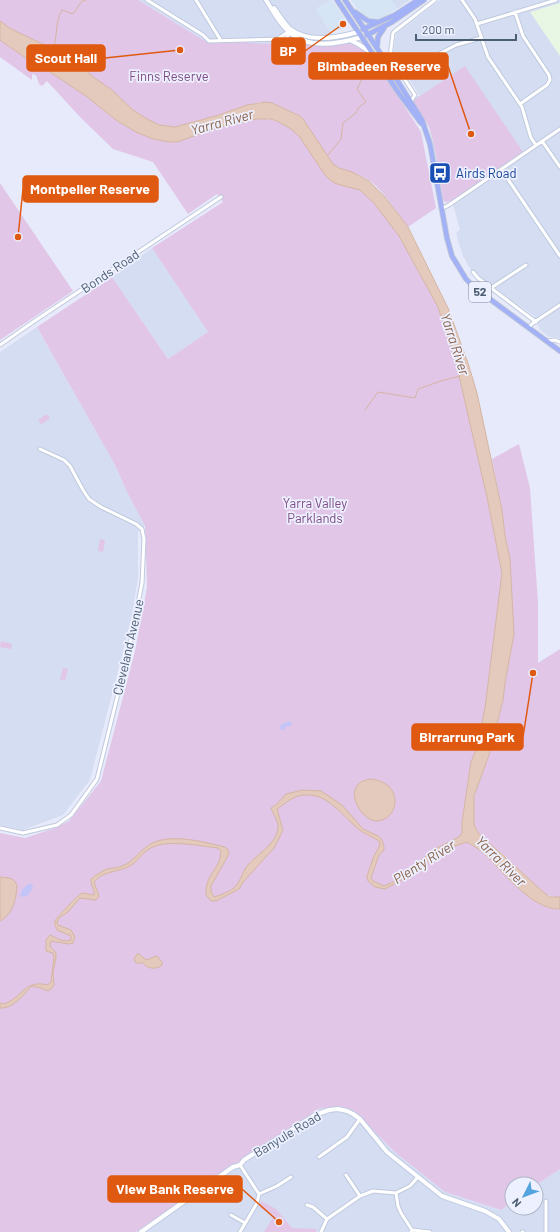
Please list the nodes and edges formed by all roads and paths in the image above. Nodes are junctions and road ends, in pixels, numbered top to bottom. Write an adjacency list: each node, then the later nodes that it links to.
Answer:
1 (147, 0): 22 (street)
2 (196, 0): 22 (street)
3 (267, 0): 17 (street)
4 (337, 0): 18 (main road)
5 (345, 0): 11 (main road)
6 (418, 0): 13 (main road)
7 (424, 0): 15 (main road)
8 (435, 0): 27 (street)
9 (462, 0): 14 (street)
10 (556, 0): 12 (street)
11 (352, 10): 13 (main road); 16 (main road, 52)
12 (515, 12): 14 (street); 28 (street)
13 (382, 21): 16 (main road)
14 (477, 24): 21 (street)
15 (385, 26): 19 (main road); 24 (main road)
16 (364, 29): 18 (main road); 19 (main road, 52)
17 (290, 31): 18 (street); 22 (street); 23 (street)
18 (358, 32): 20 (main road)
19 (368, 34): 20 (main road); 24 (main road, 52)
20 (362, 37): 23 (street); 26 (main road, 52)
21 (481, 38): 25 (street); 28 (street)
22 (220, 40)
23 (350, 40): 26 (street)
24 (377, 48): 27 (main road, 52)
25 (439, 54)
26 (374, 55): 30 (main road, 52)
27 (411, 101): 30 (main road, 52)
28 (520, 104): 32 (street)
29 (560, 128): 31 (street)
30 (426, 131): 36 (main road, 52)
31 (542, 141): 32 (street); 33 (street)
32 (536, 145): 34 (street)
33 (560, 167)
34 (501, 169): 36 (street); 37 (street)
35 (221, 197): 46 (street, Bonds Road)
36 (441, 207): 43 (main road, 52)
37 (560, 256)
38 (526, 265): 40 (street)
39 (473, 272): 40 (street)
40 (491, 288): 42 (street)
41 (560, 305): 42 (street)
42 (536, 322): 43 (street)
43 (530, 329): 44 (main road, 52)
44 (546, 341): 45 (street); 47 (main road, 52)
45 (560, 342)
46 (0, 346)
47 (560, 351)
48 (40, 449): 49 (street, Cleveland Avenue)
49 (0, 828)
50 (360, 1119): 51 (street); 52 (street, Banyule Road); 55 (street, Banyule Road)
51 (319, 1157)
52 (240, 1165): 57 (street); 65 (street, Banyule Road)
53 (346, 1175): 58 (street)
54 (291, 1177): 57 (street)
55 (418, 1177): 56 (street); 69 (street, Banyule Road)
56 (396, 1193): 58 (street); 64 (street)
57 (259, 1194): 63 (street)
58 (360, 1196): 62 (street)
59 (546, 1201): 70 (street)
60 (307, 1205): 62 (street)
61 (232, 1215): 63 (street)
62 (327, 1219): 67 (street)
63 (245, 1223): 66 (street)
64 (411, 1231): 68 (street)
65 (141, 1232)
66 (240, 1232)
67 (321, 1232)
68 (430, 1232)
69 (509, 1232)
70 (546, 1232)

